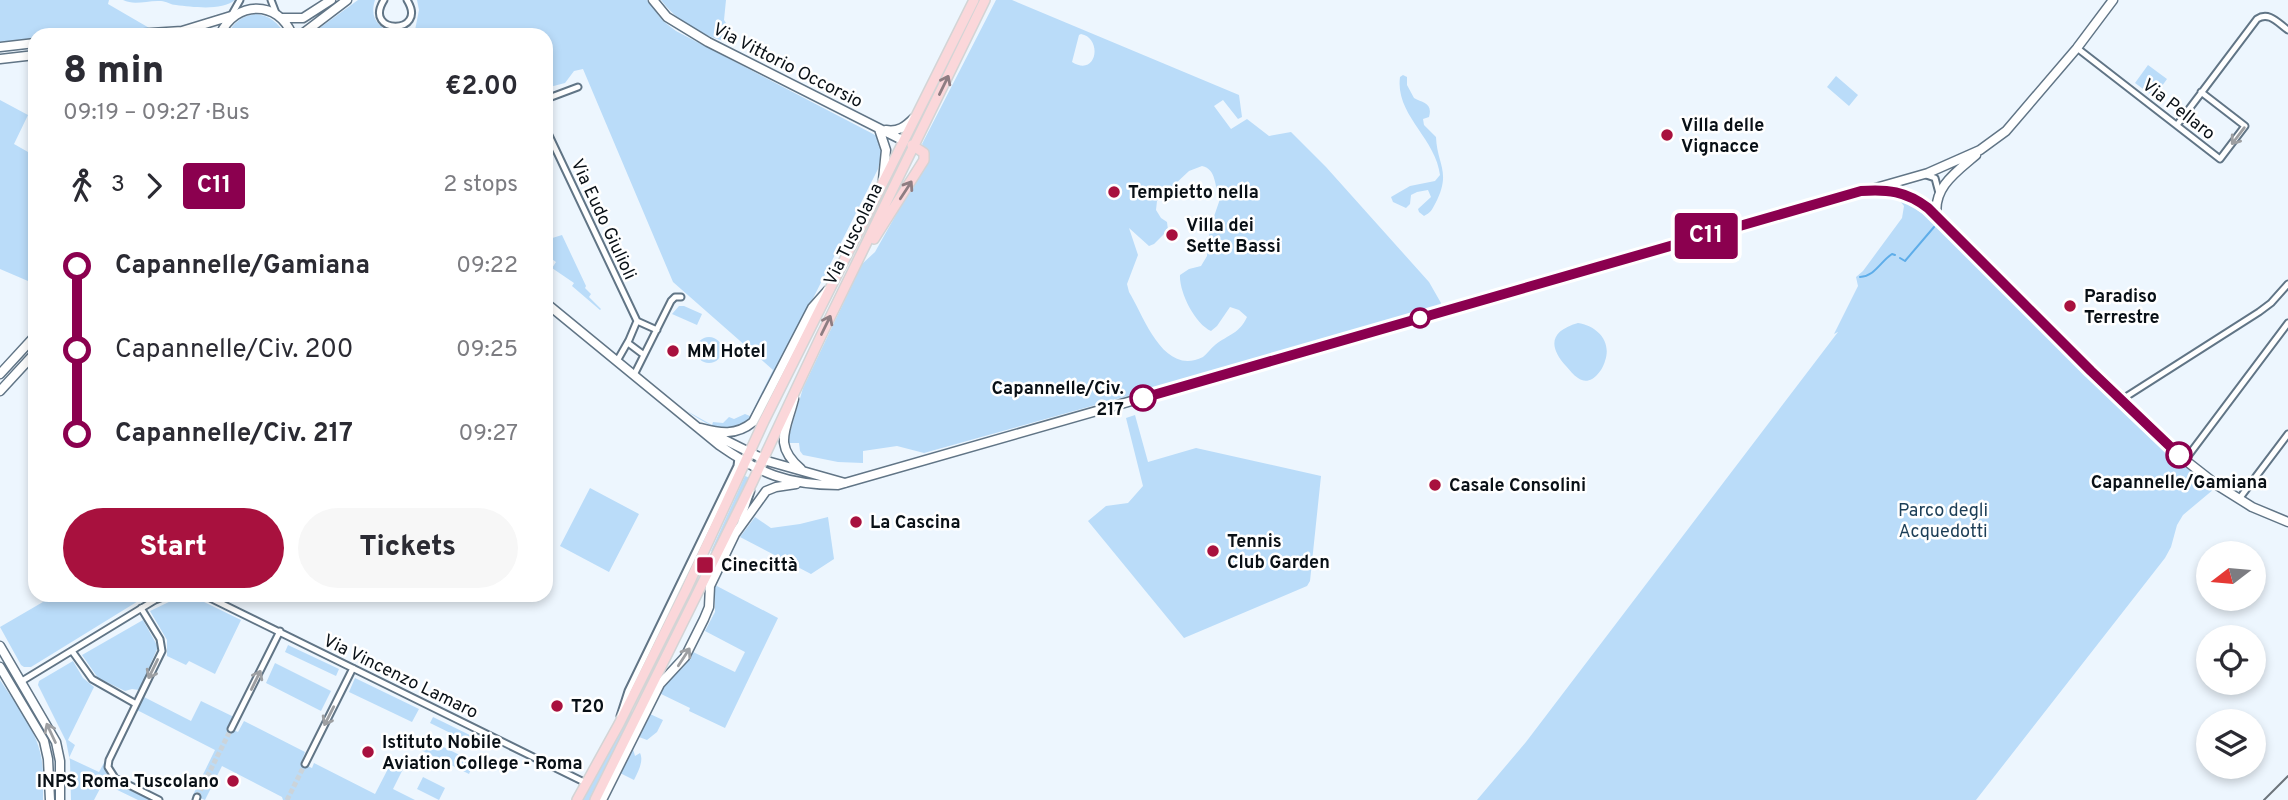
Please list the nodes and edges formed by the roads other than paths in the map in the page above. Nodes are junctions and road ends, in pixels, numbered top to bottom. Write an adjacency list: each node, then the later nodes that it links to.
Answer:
1 (240, 0): 12 (street)
2 (271, 0): 11 (street)
3 (331, 0): 11 (street)
4 (347, 0): 17 (street)
5 (384, 0): 13 (street)
6 (407, 0): 13 (street)
7 (653, 0): 29 (street, Via Vittorio Occorsio)
8 (973, 0): 27 (main road, Via Tuscolana)
9 (987, 0): 32 (main road, Via Tuscolana, one-way to 9)
10 (2113, 0): 21 (street)
11 (280, 15): 12 (street); 16 (street)
12 (231, 16): 14 (street); 15 (street)
13 (402, 26)
14 (192, 28)
15 (224, 28)
16 (288, 28)
17 (310, 28)
18 (2288, 30): 25 (street)
19 (28, 44): 20 (street)
20 (0, 47)
21 (2077, 48): 28 (street, Via Pellaro); 33 (street)
22 (28, 56): 23 (street)
23 (0, 59)
24 (578, 87): 26 (street)
25 (2201, 92): 28 (street); 28 (street, Via Pellaro, one-way to 28)
26 (553, 96)
27 (918, 113): 29 (street); 30 (main road, Via Tuscolana)
28 (2176, 125)
29 (879, 129): 30 (street, Via Vittorio Occorsio); 35 (street)
30 (904, 141): 32 (main road); 35 (main road, Via Tuscolana)
31 (553, 144): 45 (street, Via Eudo Giulioli)
32 (914, 147): 40 (main road, Via Tuscolana); 40 (main road, one-way to 32)
33 (1980, 150): 34 (street); 37 (street)
34 (1923, 175): 36 (street); 37 (street); 38 (street)
35 (882, 184): 42 (main road, Via Tuscolana)
36 (1861, 191): 38 (street); 67 (street)
37 (1938, 192): 38 (street); 39 (street)
38 (1916, 199): 39 (street)
39 (1937, 218): 57 (street)
40 (854, 267): 55 (main road, Via Tuscolana, one-way to 40)
41 (2288, 284): 57 (street)
42 (831, 287): 58 (street, Via Tuscolana); 60 (main road, Via Tuscolana)
43 (681, 297): 47 (street)
44 (553, 309): 52 (street)
45 (636, 321): 47 (street); 48 (street)
46 (2288, 323): 62 (street)
47 (657, 330): 50 (street)
48 (628, 343): 50 (street); 52 (street)
49 (28, 344): 53 (street)
50 (644, 355): 54 (street)
51 (28, 361): 56 (street)
52 (617, 361): 54 (street)
53 (0, 374)
54 (634, 375): 58 (street)
55 (798, 384): 61 (main road, Via Tuscolana); 65 (street)
56 (0, 391)
57 (2121, 400): 62 (street)
58 (698, 427): 60 (street); 63 (street)
59 (2288, 434): 69 (street)
60 (749, 453): 61 (street); 63 (main road, Via Tuscolana)
61 (764, 459): 64 (main road, Via Tuscolana); 65 (street)
62 (2185, 460): 69 (street)
63 (741, 461): 64 (street); 85 (main road, Via Tuscolana); 85 (street, Via Tuscolana)
64 (758, 470): 66 (main road, Via Tuscolana); 68 (street)
65 (803, 471): 67 (street)
66 (752, 483): 71 (street, Via Tuscolana); 93 (main road, Via Tuscolana)
67 (845, 483): 68 (street)
68 (819, 485): 71 (street)
69 (2238, 498): 70 (street)
70 (2288, 522)
71 (735, 534): 94 (street, Via Tuscolana, one-way to 71)
72 (153, 602): 74 (street)
73 (219, 602): 76 (street, Via Vincenzo Lamaro)
74 (141, 608): 79 (street); 84 (street, one-way to 84)
75 (294, 630): 77 (street)
76 (280, 631): 77 (street, Via Vincenzo Lamaro); 86 (street, one-way to 76)
77 (291, 637): 81 (street, Via Vincenzo Lamaro)
78 (0, 646): 82 (street)
79 (72, 651): 82 (street); 84 (street)
80 (0, 667): 83 (street)
81 (353, 668): 87 (street, one-way to 87); 88 (street, Via Vincenzo Lamaro)
82 (22, 681): 83 (street); 90 (street, one-way to 82)
83 (9, 682): 89 (street)
84 (136, 704): 91 (street)
85 (619, 724): 88 (main road, Via Tuscolana)
86 (231, 729)
87 (305, 764)
88 (586, 783): 92 (main road, Via Tuscolana)
89 (50, 800)
90 (60, 800)
91 (159, 800)
92 (577, 800)
93 (595, 800)
94 (602, 800)

